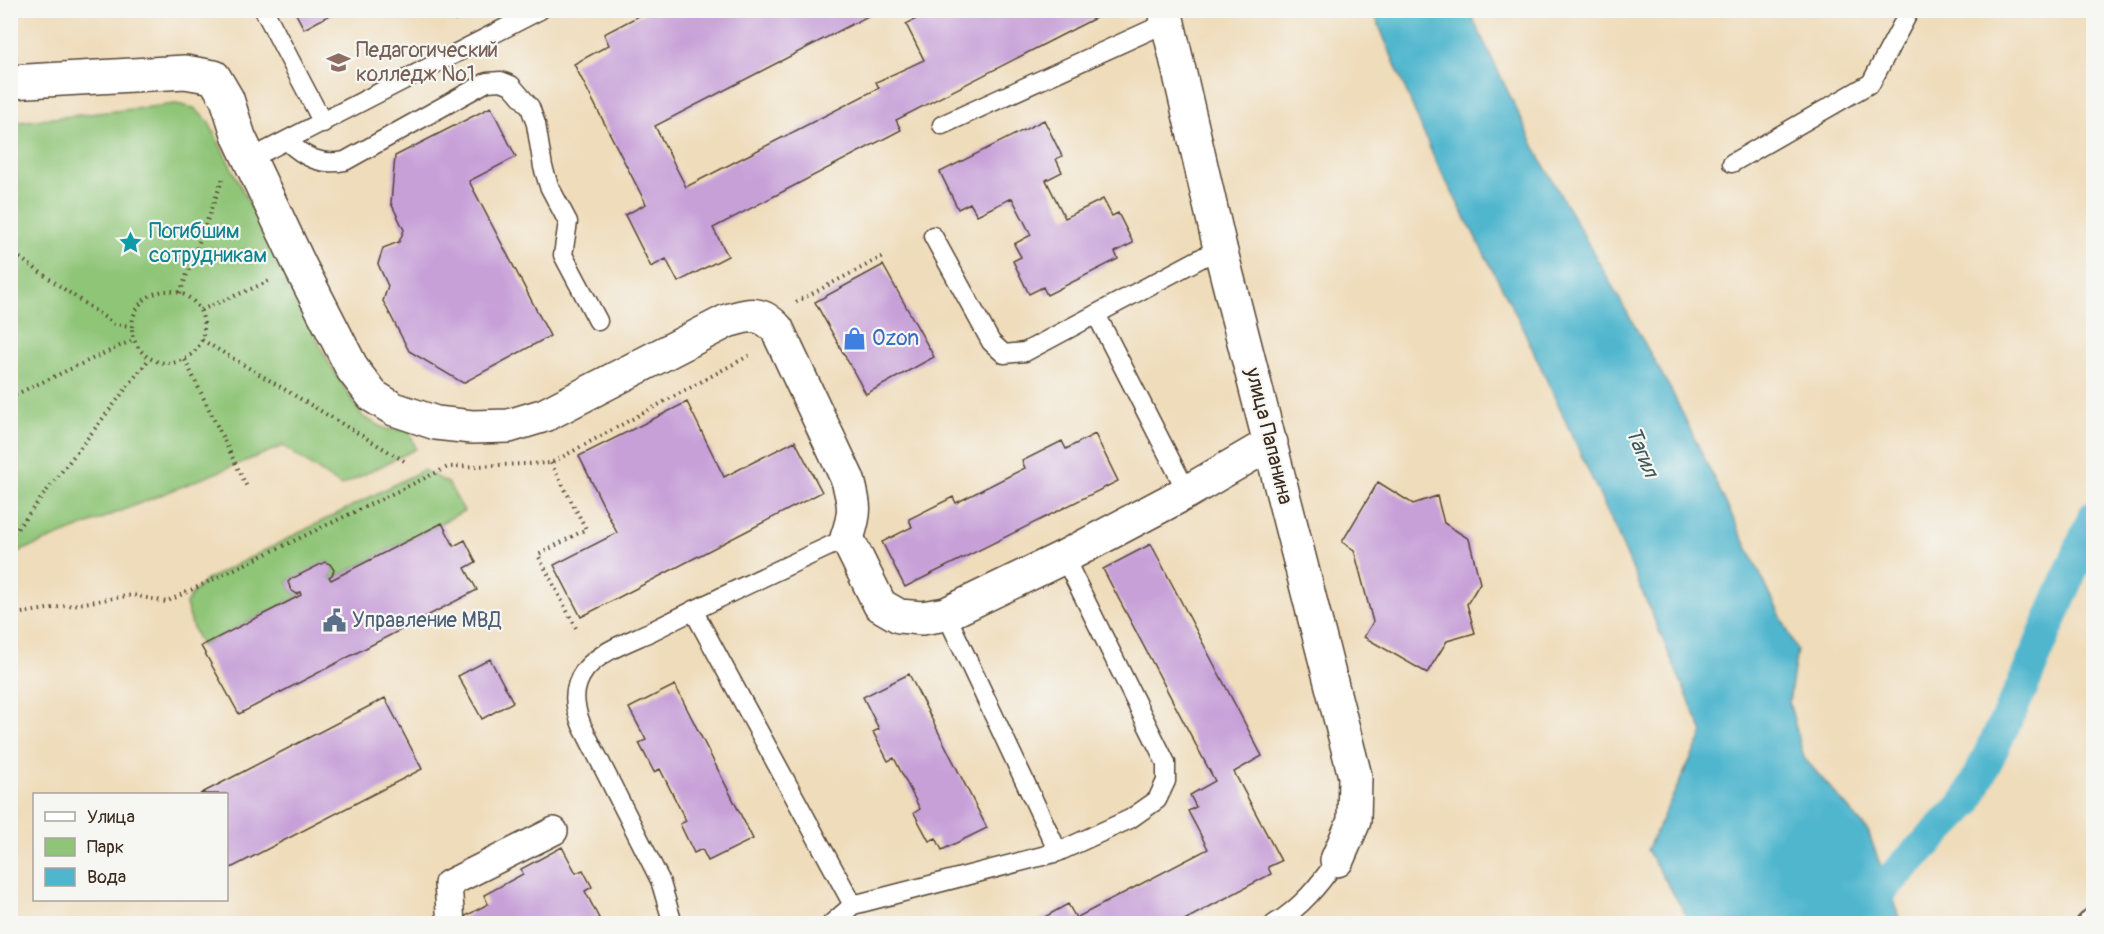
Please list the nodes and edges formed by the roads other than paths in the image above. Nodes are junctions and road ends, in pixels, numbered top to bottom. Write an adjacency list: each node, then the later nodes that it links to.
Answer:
1 (264, 10): 6 (lane)
2 (540, 10): 6 (lane)
3 (1910, 10): 10 (lane)
4 (1166, 16): 7 (lane); 12 (street, улица Папанина)
5 (10, 82): 9 (street)
6 (323, 123): 8 (lane)
7 (942, 125)
8 (287, 141): 9 (lane); 14 (lane)
9 (244, 148): 17 (street)
10 (1732, 163)
11 (933, 236): 13 (lane)
12 (1220, 248): 13 (lane); 15 (street, улица Папанина)
13 (1096, 314): 16 (lane)
14 (598, 321)
15 (1271, 443): 16 (street); 23 (street, улица Папанина)
16 (1187, 492): 18 (street)
17 (847, 538): 19 (lane); 20 (street)
18 (1064, 557): 20 (street); 22 (lane)
19 (693, 610): 24 (lane); 27 (lane)
20 (946, 614): 22 (lane)
21 (555, 831): 26 (street)
22 (1059, 852): 24 (lane)
23 (1338, 860): 29 (lane)
24 (853, 905): 28 (lane)
25 (2094, 915): 30 (lane)
26 (451, 924)
27 (674, 924)
28 (831, 924)
29 (1274, 924)
30 (2085, 924)

